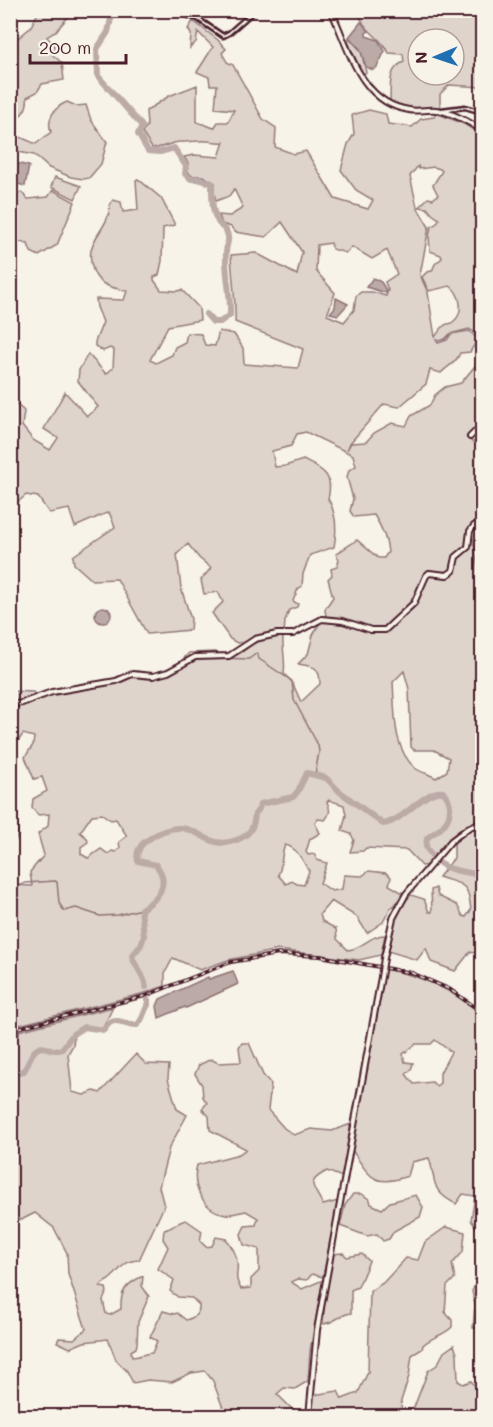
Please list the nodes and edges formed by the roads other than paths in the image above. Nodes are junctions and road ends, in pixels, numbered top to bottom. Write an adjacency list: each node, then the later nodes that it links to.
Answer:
1 (170, 10): 2 (street)
2 (255, 10)
3 (330, 10): 4 (street)
4 (439, 111): 5 (street); 6 (street)
5 (483, 112)
6 (483, 130)
7 (483, 425): 8 (street)
8 (470, 437)
9 (483, 521): 10 (street)
10 (10, 705)
11 (483, 822): 14 (street, bridge)
12 (10, 1407): 13 (street)
13 (21, 1416)
14 (309, 1416)

